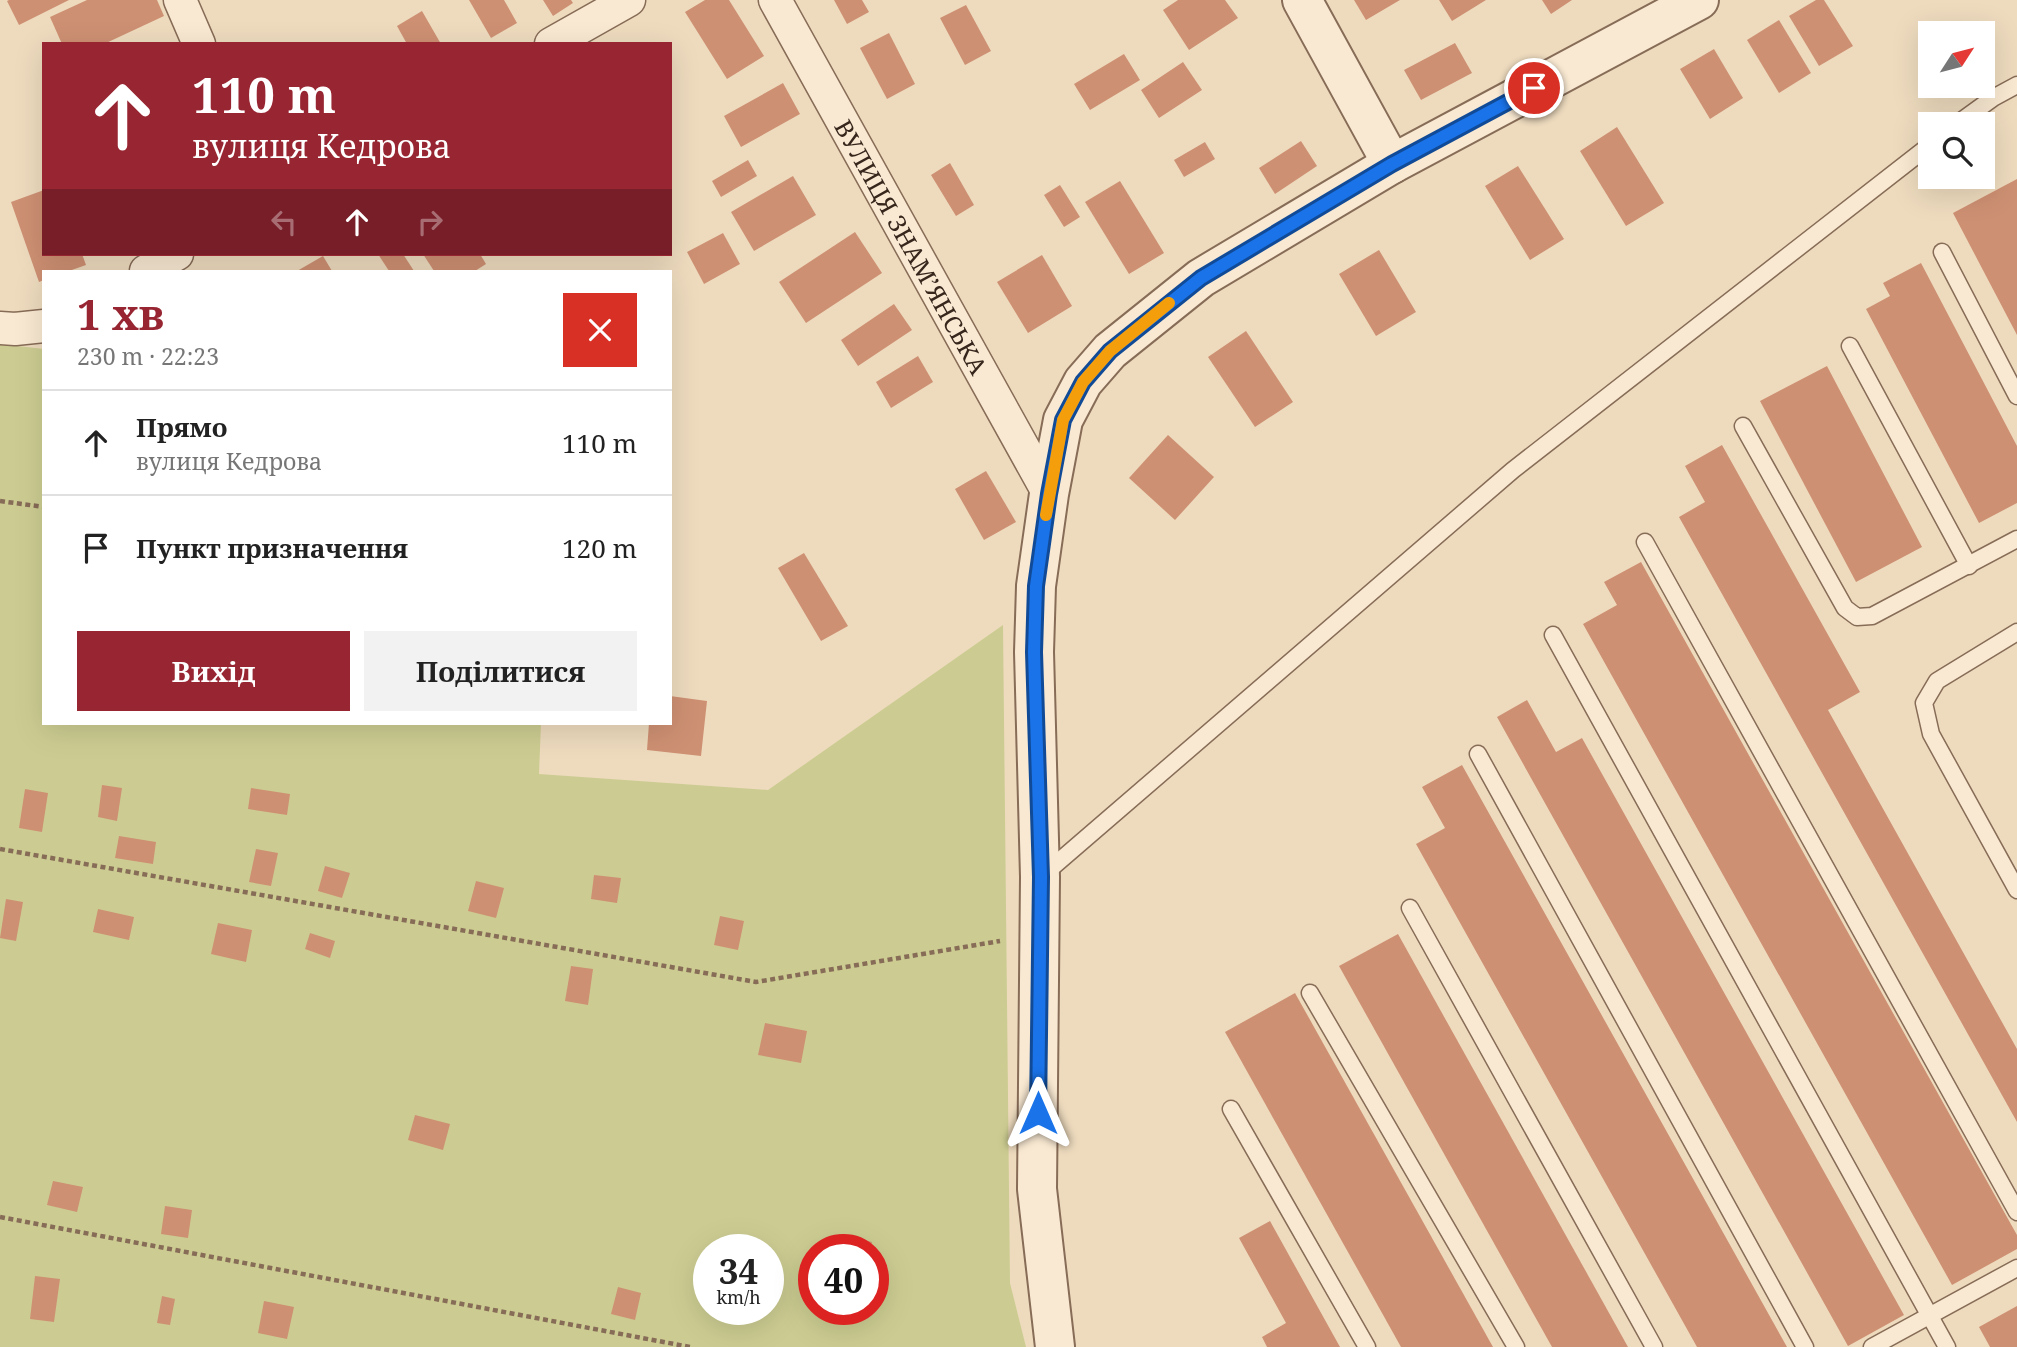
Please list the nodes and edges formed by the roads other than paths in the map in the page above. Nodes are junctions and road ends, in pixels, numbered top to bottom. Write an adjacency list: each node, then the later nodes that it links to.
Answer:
1 (180, 0): 6 (street)
2 (629, 0): 7 (street)
3 (775, 0): 20 (street, ВУЛИЦЯ ЗНАМ’ЯНСЬКА)
4 (1302, 0): 11 (street)
5 (1699, 0): 11 (street)
6 (198, 42)
7 (555, 42)
8 (2017, 85): 9 (lane)
9 (1974, 112)
10 (1918, 154): 27 (lane)
11 (1392, 164): 20 (street)
12 (1942, 252): 18 (lane)
13 (173, 256): 14 (street)
14 (148, 270)
15 (42, 326): 16 (street)
16 (0, 328)
17 (1850, 346): 23 (lane)
18 (2017, 396)
19 (1743, 426): 23 (lane)
20 (1049, 494): 27 (street)
21 (2017, 539): 23 (lane)
22 (1644, 542): 32 (lane)
23 (1969, 566)
24 (2017, 632): 28 (lane)
25 (1553, 635): 34 (lane)
26 (1478, 754): 39 (lane)
27 (1041, 877): 35 (street)
28 (2017, 890)
29 (1410, 908): 38 (lane)
30 (1310, 993): 37 (lane)
31 (1231, 1109): 36 (lane)
32 (2017, 1212)
33 (2017, 1268): 34 (lane)
34 (1930, 1315): 40 (lane); 41 (lane)
35 (1055, 1347)
36 (1367, 1347)
37 (1516, 1347)
38 (1654, 1347)
39 (1805, 1347)
40 (1871, 1347)
41 (1947, 1347)

